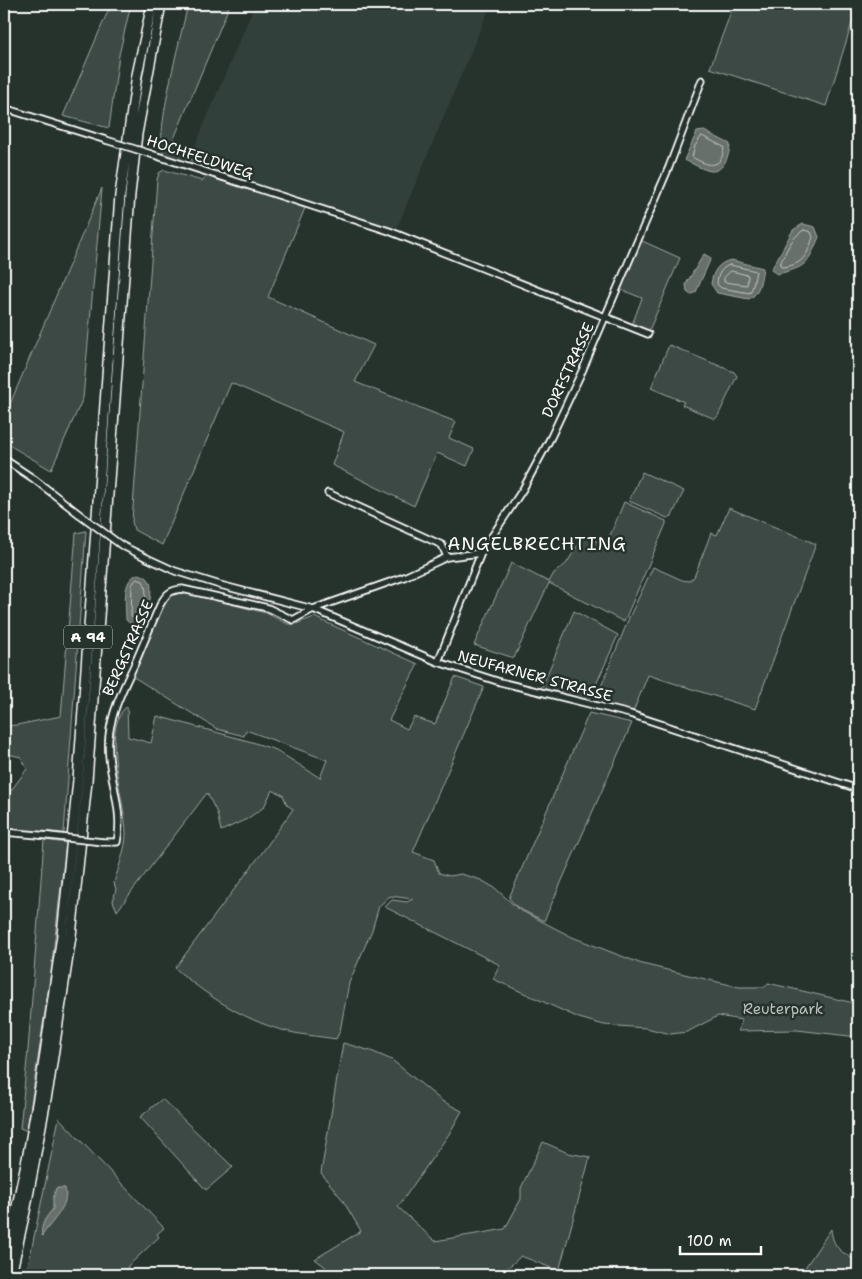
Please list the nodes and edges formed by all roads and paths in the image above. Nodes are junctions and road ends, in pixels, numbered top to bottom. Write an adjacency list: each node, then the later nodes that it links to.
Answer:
1 (152, 4): 15 (highway, A 94)
2 (161, 4): 16 (highway, A 94)
3 (702, 80): 5 (street, DORFSTRASSE)
4 (4, 108): 5 (street, HOCHFELDWEG, bridge)
5 (605, 318): 6 (street, HOCHFELDWEG); 9 (street, DORFSTRASSE)
6 (648, 334)
7 (4, 459): 11 (street, NEUFARNER STRASSE, bridge)
8 (328, 493): 10 (street)
9 (481, 553): 10 (street, BERGSTRASSE); 12 (street, DORFSTRASSE)
10 (448, 557): 11 (street, BERGSTRASSE)
11 (313, 608): 12 (street, NEUFARNER STRASSE); 14 (street, BERGSTRASSE, bridge)
12 (438, 662): 13 (street, NEUFARNER STRASSE)
13 (858, 789)
14 (4, 832)
15 (4, 1267)
16 (11, 1275)

